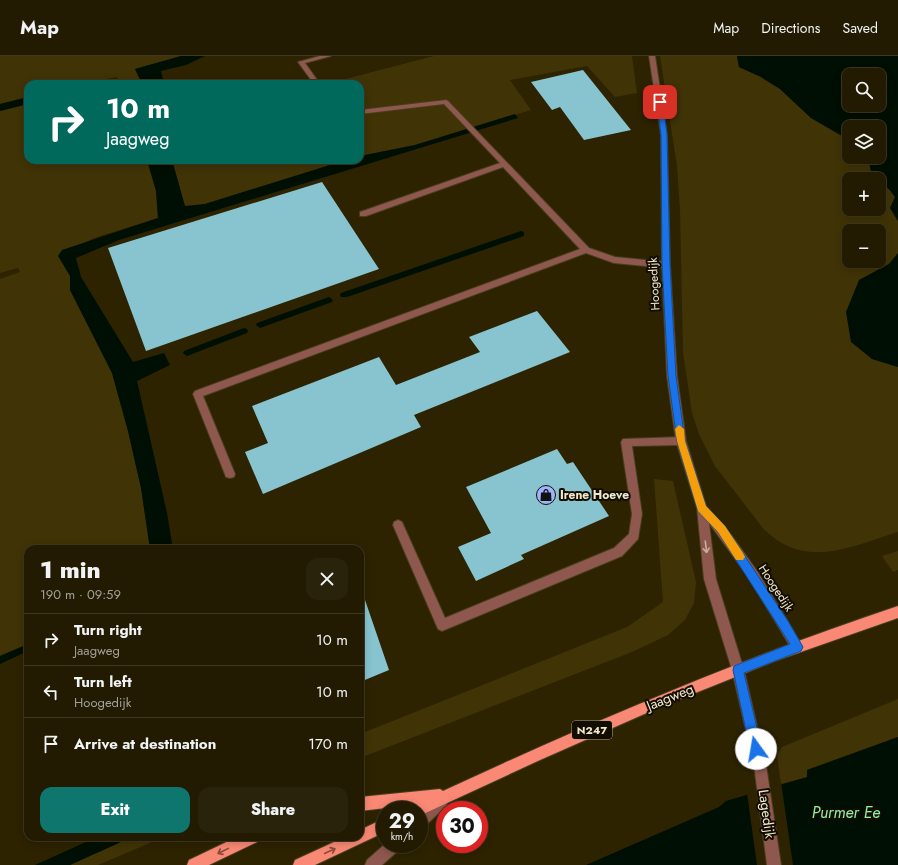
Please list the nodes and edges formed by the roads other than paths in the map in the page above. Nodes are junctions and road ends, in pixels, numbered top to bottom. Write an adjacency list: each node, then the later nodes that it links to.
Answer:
1 (328, 56): 3 (street)
2 (652, 56): 8 (street, Hoogedijk)
3 (314, 80)
4 (364, 112): 5 (street)
5 (504, 164): 6 (street); 7 (street)
6 (363, 214)
7 (586, 250): 8 (street); 10 (street)
8 (666, 265): 9 (street, Hoogedijk)
9 (681, 441): 11 (street, Hoogedijk); 12 (street)
10 (230, 474)
11 (702, 508): 14 (street, Hoogedijk); 15 (street, Hoogedijk, one-way to 15)
12 (398, 525)
13 (898, 612): 14 (main road, Jaagweg / N247)
14 (797, 647): 15 (main road, Jaagweg / N247)
15 (738, 670): 16 (main road, Jaagweg / N247); 28 (street, Lagedijk)
16 (448, 795): 17 (main road, N247); 18 (main road, Jaagweg / N247); 19 (street, Jaagweg)
17 (364, 804)
18 (428, 805)
19 (428, 814)
20 (376, 829): 21 (main road)
21 (364, 835)
22 (244, 841): 25 (main road, one-way to 25)
23 (351, 841): 26 (main road, one-way to 23)
24 (385, 853): 27 (street)
25 (194, 865)
26 (300, 865)
27 (372, 865)
28 (774, 865)

